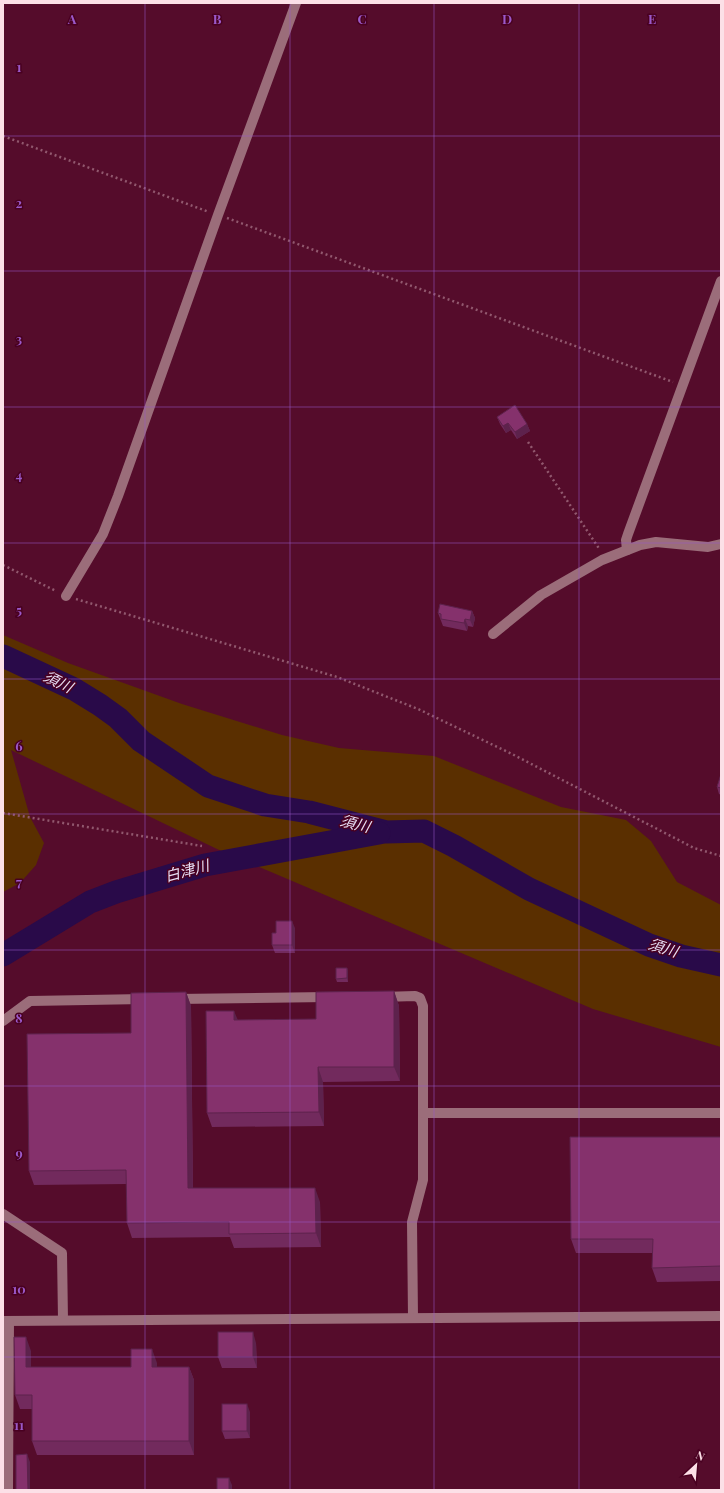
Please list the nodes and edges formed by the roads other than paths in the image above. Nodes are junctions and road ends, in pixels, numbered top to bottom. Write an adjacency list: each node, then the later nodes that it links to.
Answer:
1 (296, 3): 5 (street)
2 (721, 281): 4 (street)
3 (721, 544): 4 (street)
4 (627, 550): 6 (street)
5 (66, 596)
6 (493, 634)
7 (336, 997): 9 (street)
8 (368, 997): 10 (street)
9 (3, 1021)
10 (423, 1113): 11 (street); 14 (street)
11 (721, 1113)
12 (3, 1214): 15 (street)
13 (721, 1316): 14 (street)
14 (413, 1317): 15 (street)
15 (63, 1320): 16 (street)
16 (6, 1321): 17 (street)
17 (8, 1490)

